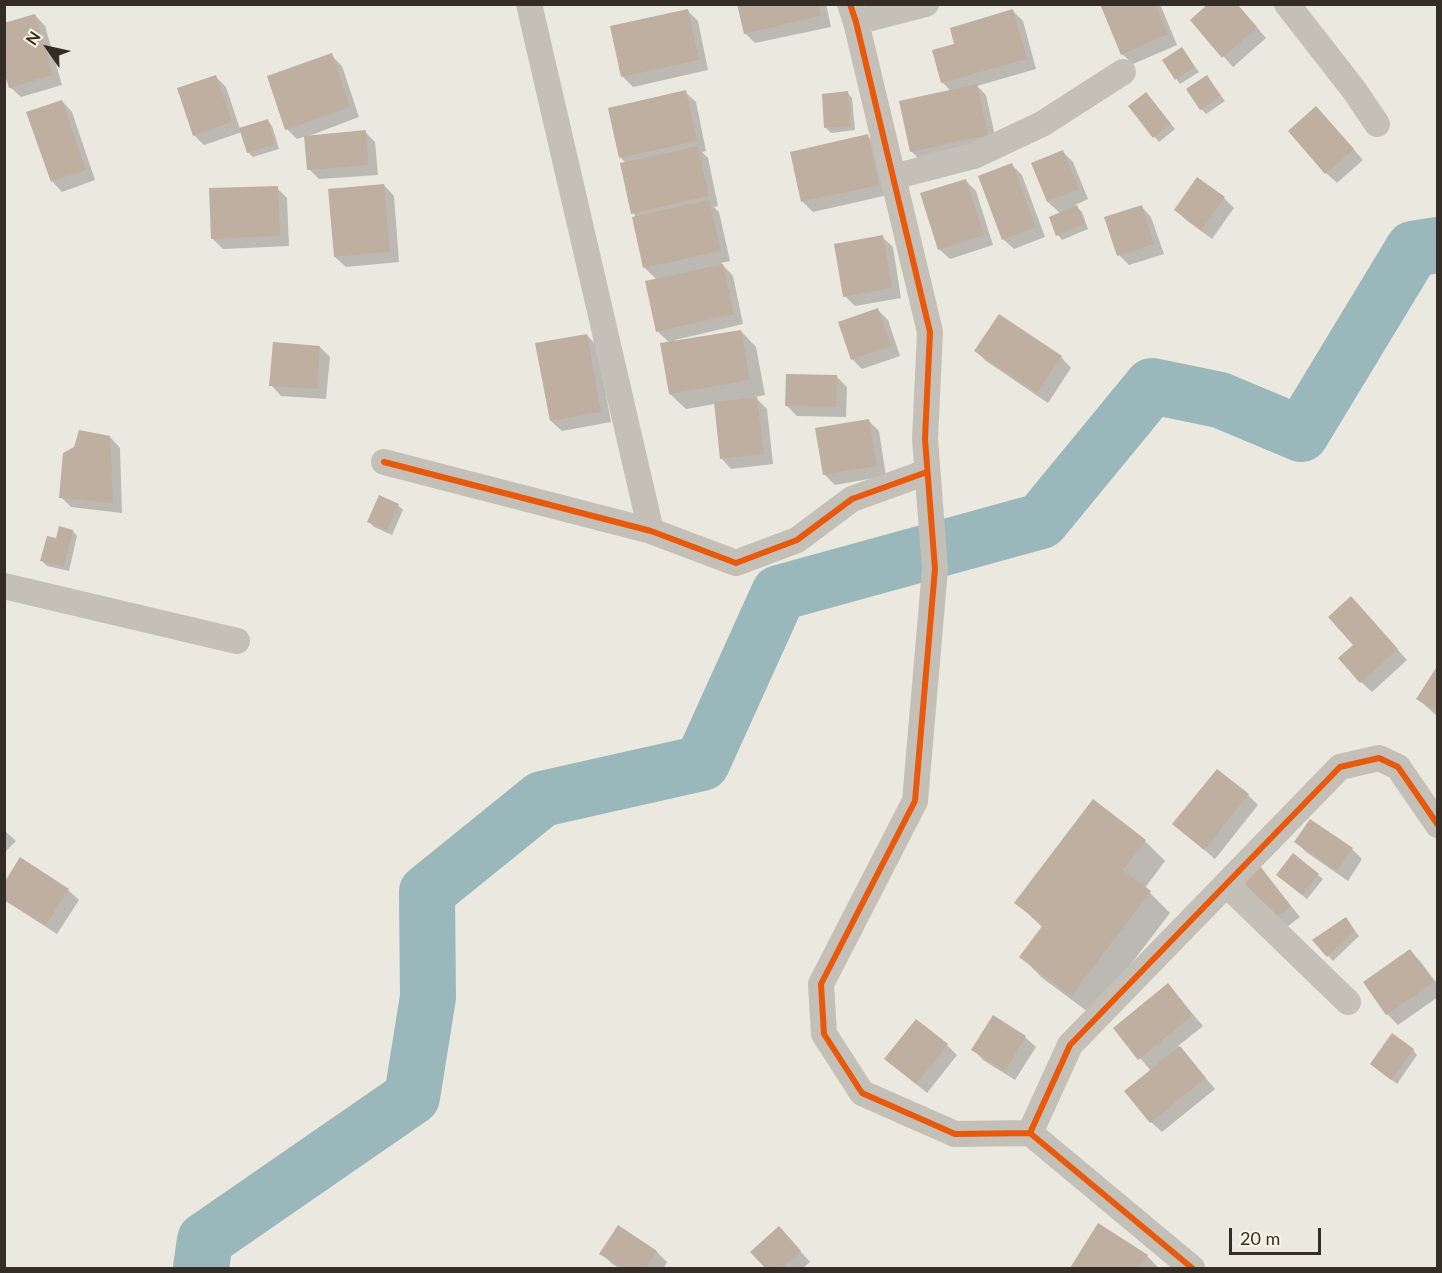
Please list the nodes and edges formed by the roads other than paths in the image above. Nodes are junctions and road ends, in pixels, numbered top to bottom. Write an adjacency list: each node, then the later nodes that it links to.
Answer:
1 (529, 4): 10 (street)
2 (926, 4): 4 (street)
3 (1287, 4): 6 (street)
4 (853, 13): 7 (street)
5 (1123, 72): 7 (street)
6 (1377, 124)
7 (893, 177): 9 (street)
8 (384, 462): 10 (street)
9 (927, 472): 10 (street); 16 (street)
10 (651, 531)
11 (4, 586): 12 (street)
12 (237, 641)
13 (1437, 825): 14 (street)
14 (1227, 885): 15 (street); 16 (street)
15 (1348, 1002)
16 (1030, 1133): 17 (street)
17 (1192, 1269)

